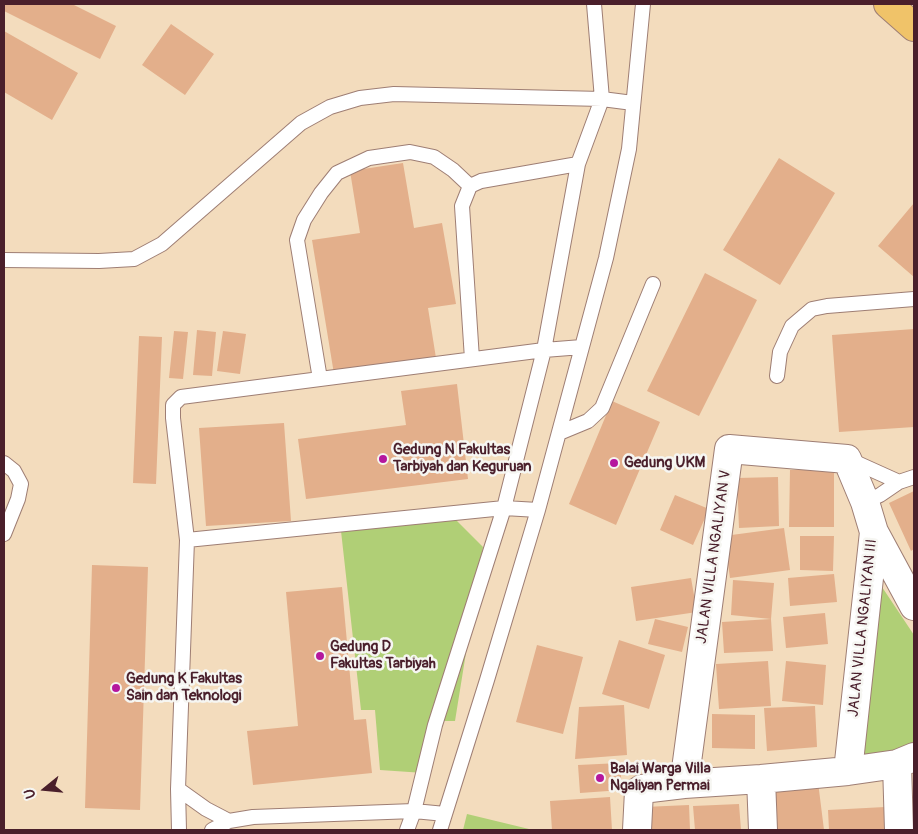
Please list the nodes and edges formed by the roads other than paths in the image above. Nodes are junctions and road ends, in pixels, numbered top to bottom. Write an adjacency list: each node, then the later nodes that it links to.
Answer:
1 (594, 4): 5 (lane)
2 (643, 4): 6 (lane)
3 (888, 4): 4 (main road)
4 (914, 27)
5 (602, 99): 6 (lane); 7 (lane); 9 (lane)
6 (633, 104): 12 (lane)
7 (578, 164): 8 (lane); 13 (lane)
8 (470, 186): 14 (lane); 16 (lane)
9 (4, 260)
10 (653, 284): 17 (lane)
11 (914, 299): 15 (lane)
12 (582, 347): 13 (lane); 17 (lane)
13 (544, 350): 14 (lane); 23 (lane)
14 (472, 359): 16 (lane)
15 (777, 376)
16 (320, 379): 27 (lane)
17 (559, 433): 24 (lane)
18 (847, 459): 21 (lane); 22 (street, JALAN VILLA NGALIYAN III); 32 (street, JALAN VILLA NGALIYAN V)
19 (4, 463): 26 (lane)
20 (914, 477): 21 (lane)
21 (899, 482): 22 (lane)
22 (865, 502): 25 (street, JALAN VILLA NGALIYAN III)
23 (504, 508): 24 (lane); 27 (lane); 34 (lane)
24 (538, 510): 35 (lane)
25 (874, 532): 28 (street); 30 (street, JALAN VILLA NGALIYAN III)
26 (4, 534)
27 (187, 540): 33 (lane)
28 (914, 606)
29 (905, 761): 30 (street); 43 (street)
30 (848, 771): 31 (street)
31 (761, 779): 32 (street); 42 (street)
32 (684, 784): 41 (street)
33 (178, 789): 36 (lane); 37 (lane)
34 (414, 811): 35 (lane); 36 (lane); 39 (lane)
35 (444, 814): 40 (lane)
36 (229, 822): 38 (lane)
37 (179, 830)
38 (212, 830)
39 (407, 830)
40 (440, 830)
41 (637, 830)
42 (763, 830)
43 (899, 830)

